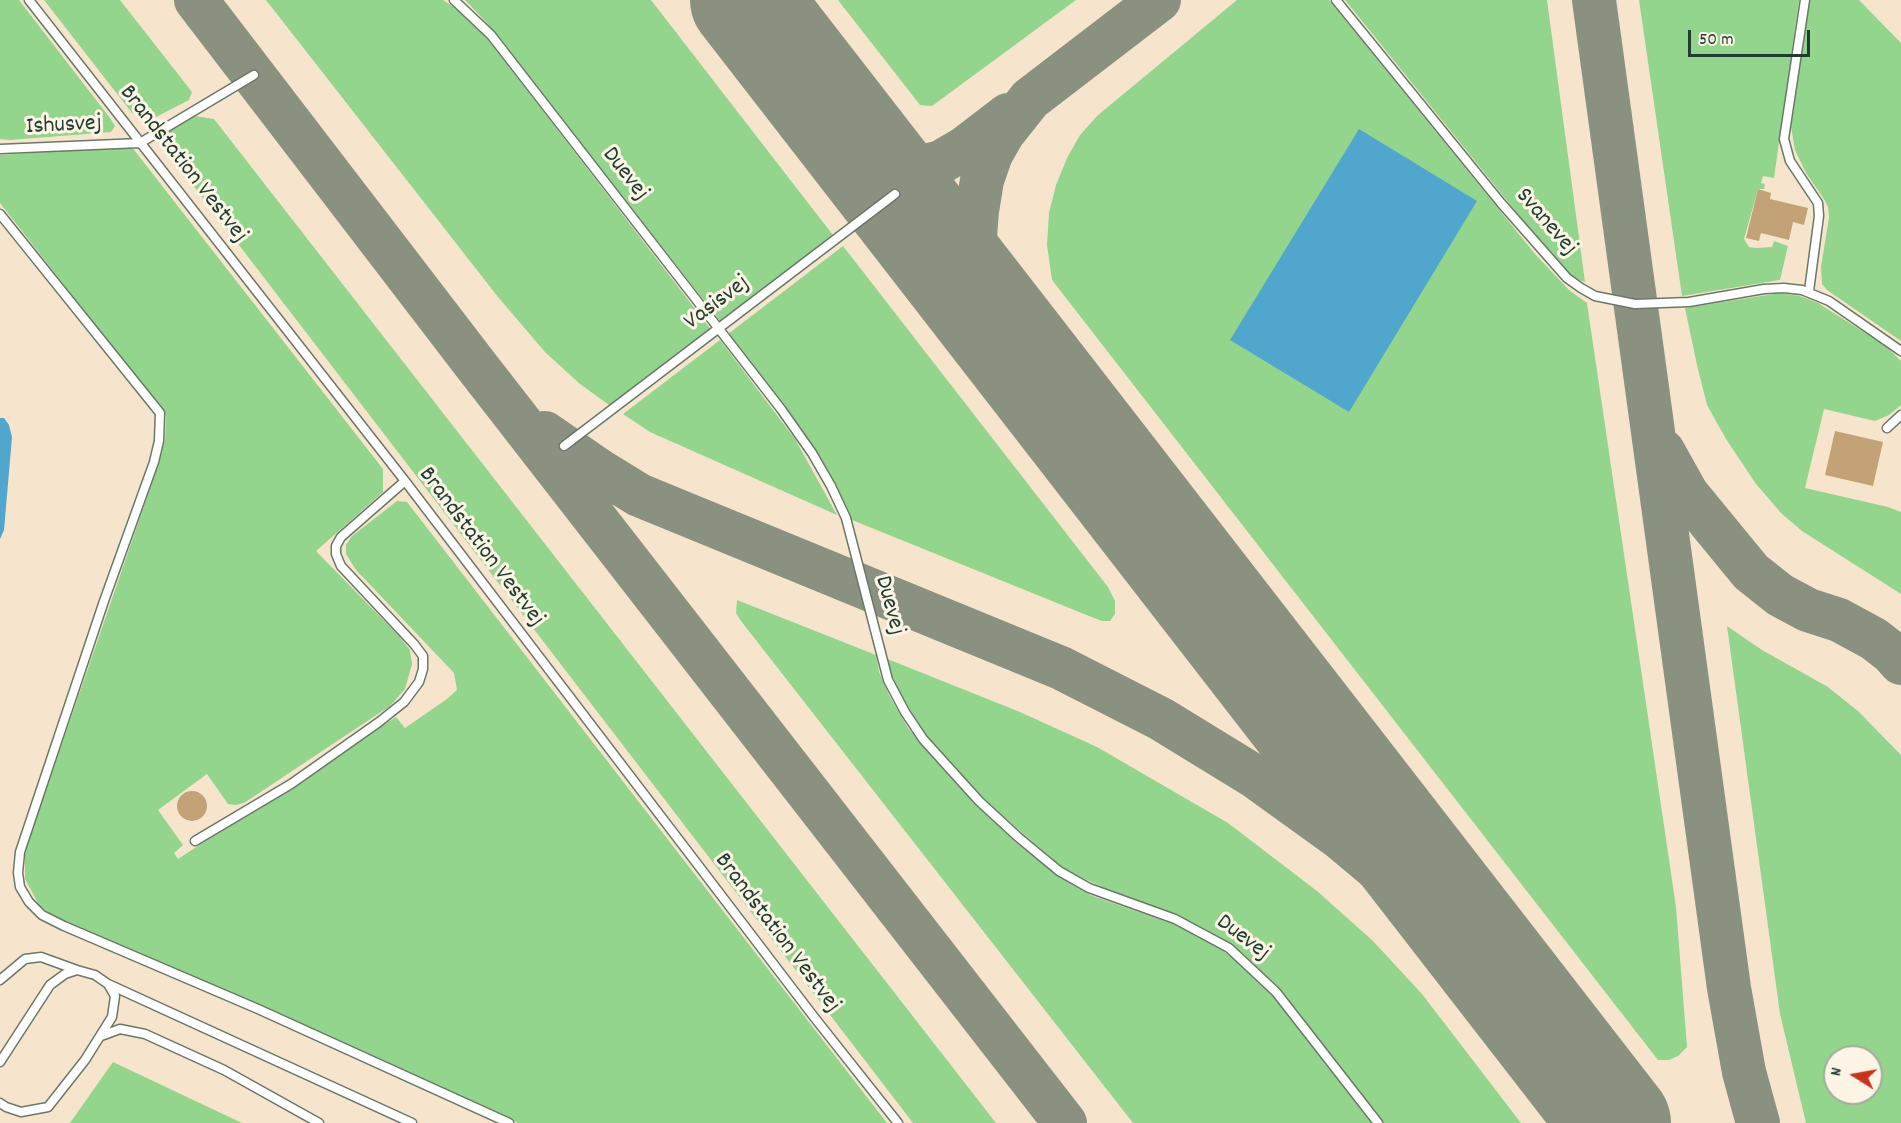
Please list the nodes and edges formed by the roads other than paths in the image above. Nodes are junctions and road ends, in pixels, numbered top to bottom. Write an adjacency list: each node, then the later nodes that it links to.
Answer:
1 (29, 0): 6 (lane, Brandstation Vestvej)
2 (454, 0): 11 (lane, Duevej)
3 (1336, 0): 10 (lane, Svanevej)
4 (1804, 0): 10 (lane)
5 (254, 75): 6 (lane, Ishusvej)
6 (140, 143): 7 (lane, Ishusvej); 16 (lane, Brandstation Vestvej)
7 (0, 149)
8 (895, 194): 11 (lane, Vasisvej)
9 (0, 214): 26 (lane)
10 (1809, 291): 12 (lane)
11 (718, 329): 15 (lane, Vasisvej); 28 (lane, Duevej)
12 (1901, 351)
13 (1901, 415): 14 (lane)
14 (1887, 428)
15 (564, 446)
16 (405, 481): 17 (lane); 27 (lane, Brandstation Vestvej)
17 (195, 841)
18 (78, 970): 19 (lane); 20 (lane); 22 (lane)
19 (0, 980)
20 (108, 984): 21 (lane); 25 (lane)
21 (101, 1035): 23 (lane); 24 (lane)
22 (0, 1062)
23 (0, 1103)
24 (319, 1123)
25 (412, 1123)
26 (509, 1123)
27 (898, 1123)
28 (1378, 1123)

